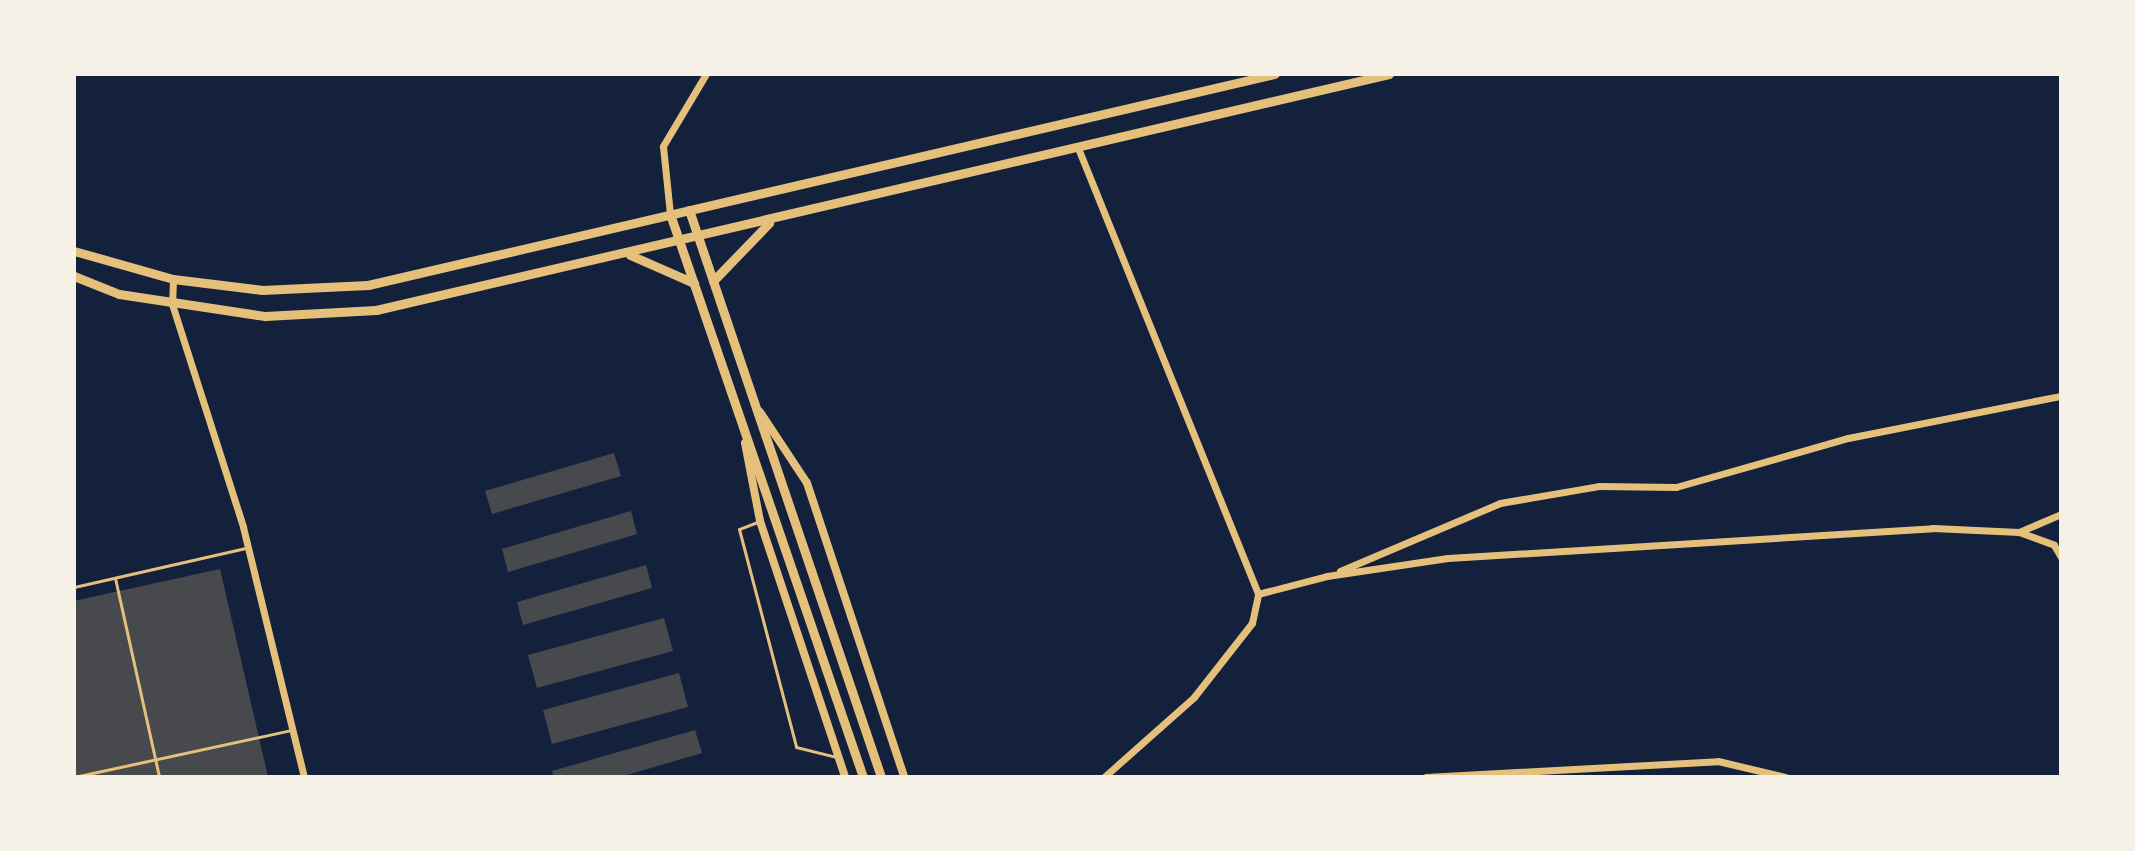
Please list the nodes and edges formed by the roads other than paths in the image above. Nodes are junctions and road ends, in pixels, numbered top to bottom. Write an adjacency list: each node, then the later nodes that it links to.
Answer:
1 (706, 74): 6 (street)
2 (1275, 74): 5 (main road)
3 (1389, 74): 4 (main road)
4 (1078, 148): 7 (main road); 28 (street)
5 (689, 210): 6 (main road); 8 (main road)
6 (670, 214): 9 (main road); 13 (main road)
7 (771, 221): 8 (main road); 14 (main road)
8 (699, 238): 9 (main road); 14 (main road)
9 (680, 243): 11 (main road); 15 (main road)
10 (74, 251): 13 (main road)
11 (630, 255): 15 (main road); 16 (main road)
12 (74, 276): 16 (main road)
13 (173, 279): 16 (street)
14 (713, 281): 18 (main road)
15 (694, 283): 19 (main road)
16 (172, 304): 23 (street)
17 (2061, 396): 25 (street)
18 (755, 405): 38 (main road); 39 (street)
19 (739, 410): 21 (street); 37 (main road)
20 (2061, 514): 22 (street)
21 (760, 521): 30 (street); 30 (lane)
22 (2019, 532): 24 (street); 25 (street)
23 (248, 548): 26 (lane); 29 (street)
24 (2061, 557)
25 (1327, 576): 28 (street)
26 (115, 578): 27 (lane); 31 (lane)
27 (74, 587)
28 (1258, 594): 40 (street)
29 (292, 730): 31 (lane); 35 (street)
30 (839, 758): 36 (street)
31 (155, 759): 33 (lane); 34 (lane)
32 (1476, 775): 41 (street); 42 (street)
33 (74, 777)
34 (159, 777)
35 (304, 777)
36 (845, 777)
37 (863, 777)
38 (881, 777)
39 (904, 777)
40 (1104, 777)
41 (1426, 777)
42 (1785, 777)

